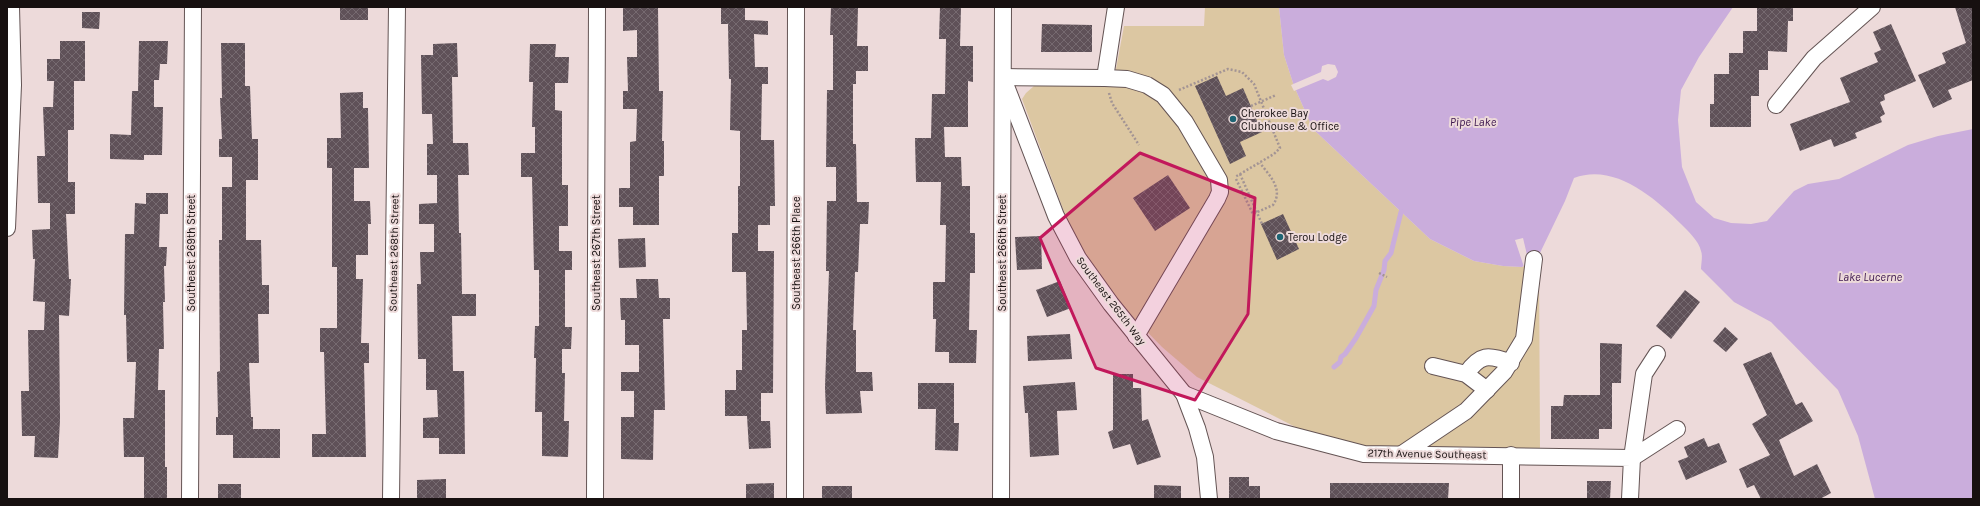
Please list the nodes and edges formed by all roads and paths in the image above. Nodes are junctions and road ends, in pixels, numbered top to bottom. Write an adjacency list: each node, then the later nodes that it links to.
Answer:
1 (10, 7): 23 (street)
2 (192, 7): 38 (street, Southeast 269th Street)
3 (397, 7): 39 (street, Southeast 268th Street)
4 (597, 7): 40 (street, Southeast 267th Street)
5 (796, 7): 41 (street, Southeast 266th Place)
6 (1003, 7): 9 (street, Southeast 266th Street)
7 (1116, 7): 10 (street)
8 (1872, 7): 14 (street)
9 (1003, 77): 10 (street); 27 (street, Southeast 265th Way); 42 (street, Southeast 266th Street)
10 (1105, 78): 12 (street); 16 (path)
11 (1276, 95): 13 (path)
12 (1164, 97): 13 (path); 20 (street)
13 (1262, 102): 15 (path); 17 (path)
14 (1776, 105)
15 (1251, 106)
16 (1139, 145)
17 (1260, 163): 18 (path); 21 (path)
18 (1240, 174): 19 (path); 21 (path)
19 (1235, 177): 20 (path); 21 (path)
20 (1220, 186): 27 (street)
21 (1257, 212): 22 (path)
22 (1262, 224)
23 (7, 228)
24 (1534, 259): 29 (street)
25 (1379, 273): 26 (path)
26 (1387, 277)
27 (1136, 336): 33 (street, Southeast 265th Way)
28 (1657, 354): 37 (street)
29 (1511, 363): 31 (street); 32 (street)
30 (1433, 366): 31 (street)
31 (1466, 374): 32 (street)
32 (1487, 390): 35 (street)
33 (1184, 394): 35 (street, 217th Avenue Southeast); 43 (street, Southeast 265th Way)
34 (1677, 429): 37 (street)
35 (1402, 454): 36 (street, 217th Avenue Southeast)
36 (1511, 455): 37 (street, 217th Avenue Southeast); 44 (street)
37 (1632, 458): 45 (street)
38 (190, 499)
39 (391, 499)
40 (595, 499)
41 (795, 499)
42 (1001, 499)
43 (1209, 499)
44 (1511, 499)
45 (1630, 499)

